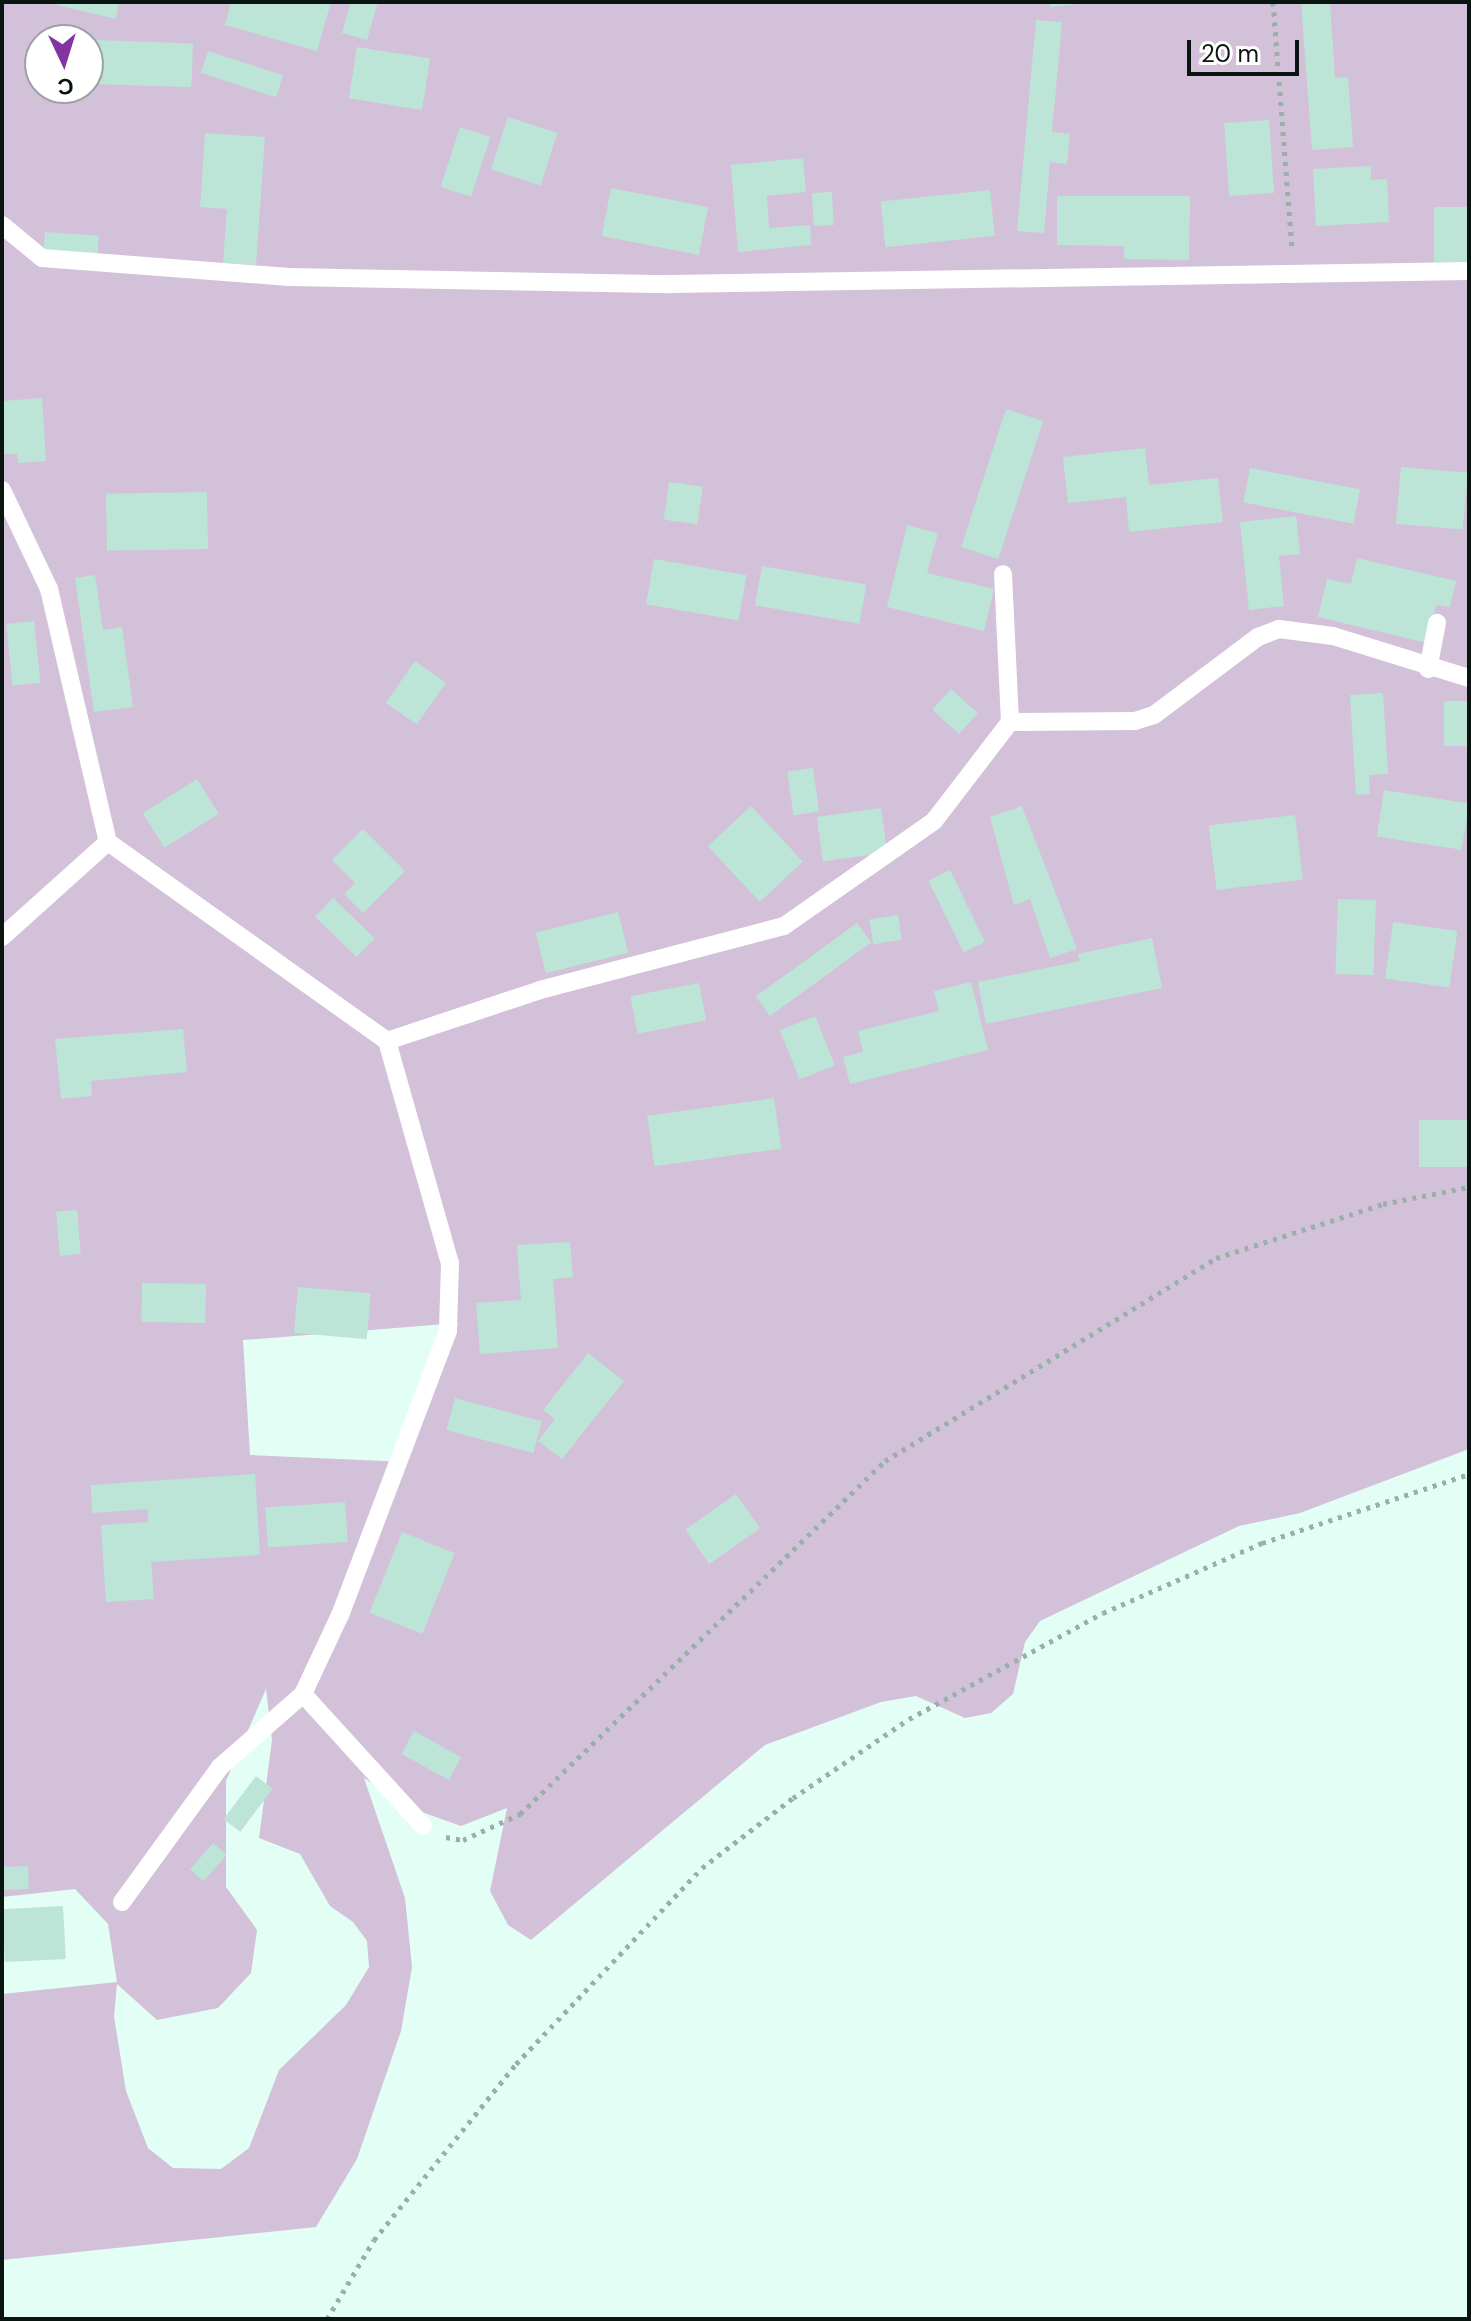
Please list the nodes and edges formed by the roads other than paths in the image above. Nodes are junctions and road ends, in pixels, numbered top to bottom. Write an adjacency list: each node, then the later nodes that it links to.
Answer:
1 (2, 225): 2 (lane)
2 (1469, 271)
3 (2, 490): 9 (lane)
4 (1003, 574): 8 (lane)
5 (1437, 623): 6 (lane)
6 (1428, 669): 7 (lane); 8 (lane)
7 (1469, 678)
8 (1010, 722): 11 (lane)
9 (108, 842): 10 (lane); 11 (lane)
10 (2, 937)
11 (387, 1041): 12 (lane)
12 (303, 1694): 13 (lane); 14 (lane)
13 (423, 1826)
14 (122, 1902)

